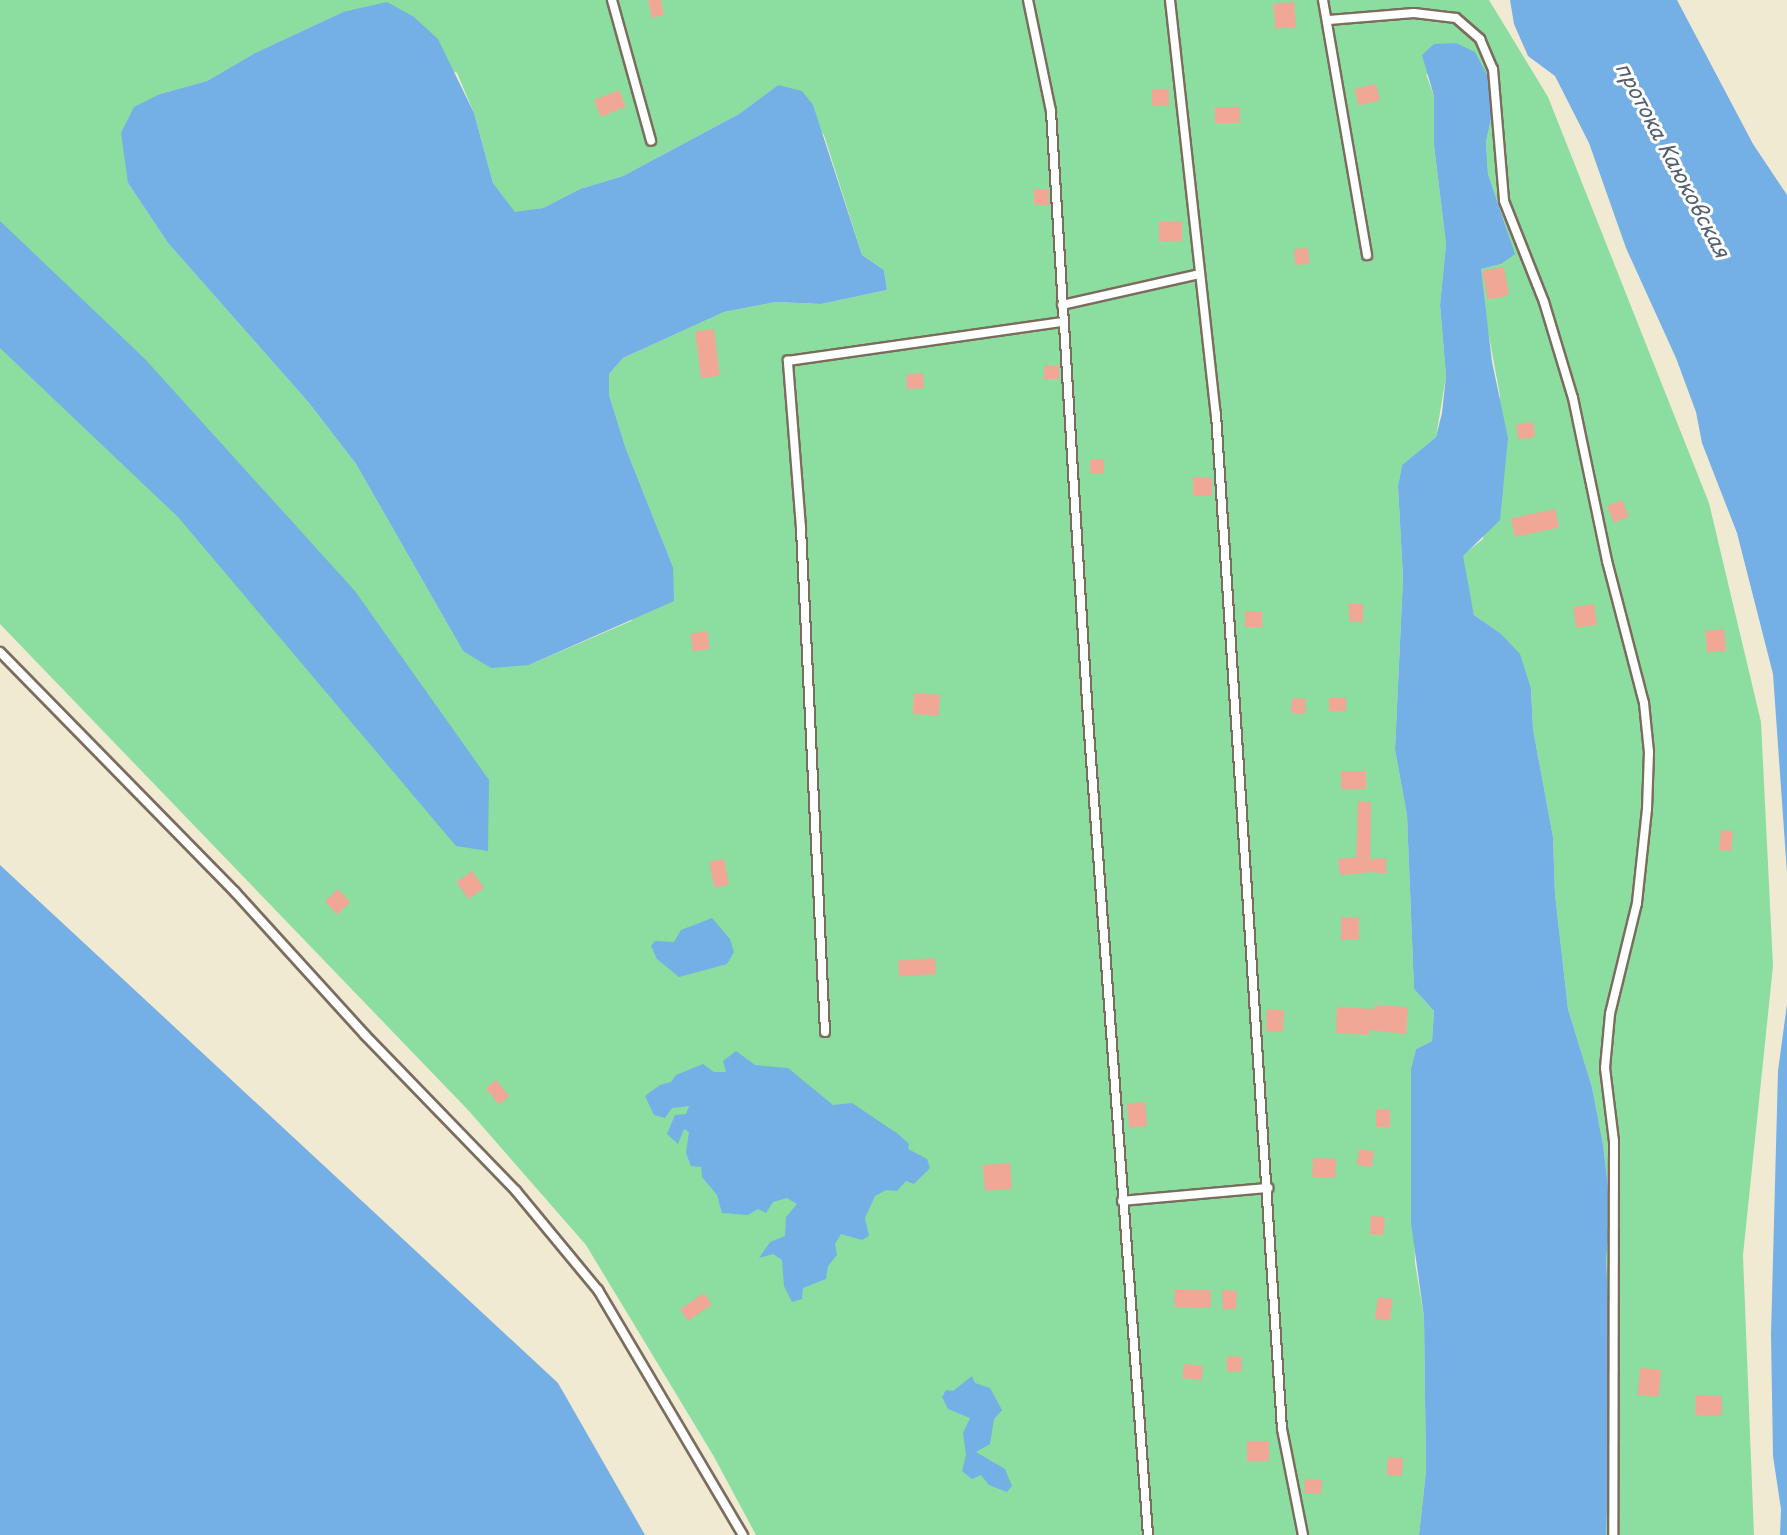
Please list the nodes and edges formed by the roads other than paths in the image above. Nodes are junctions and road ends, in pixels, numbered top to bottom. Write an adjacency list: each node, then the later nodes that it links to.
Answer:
1 (612, 0): 6 (lane)
2 (1028, 0): 9 (lane)
3 (1170, 0): 8 (lane)
4 (1323, 0): 5 (lane)
5 (1329, 20): 7 (lane); 18 (lane)
6 (651, 141)
7 (1367, 255)
8 (1200, 274): 9 (lane); 13 (lane)
9 (1062, 305): 10 (lane)
10 (1062, 322): 12 (lane); 14 (lane)
11 (0, 652): 15 (lane)
12 (825, 1032)
13 (1268, 1188): 14 (lane); 17 (lane)
14 (1122, 1201): 16 (lane)
15 (743, 1535)
16 (1148, 1535)
17 (1303, 1535)
18 (1613, 1535)

